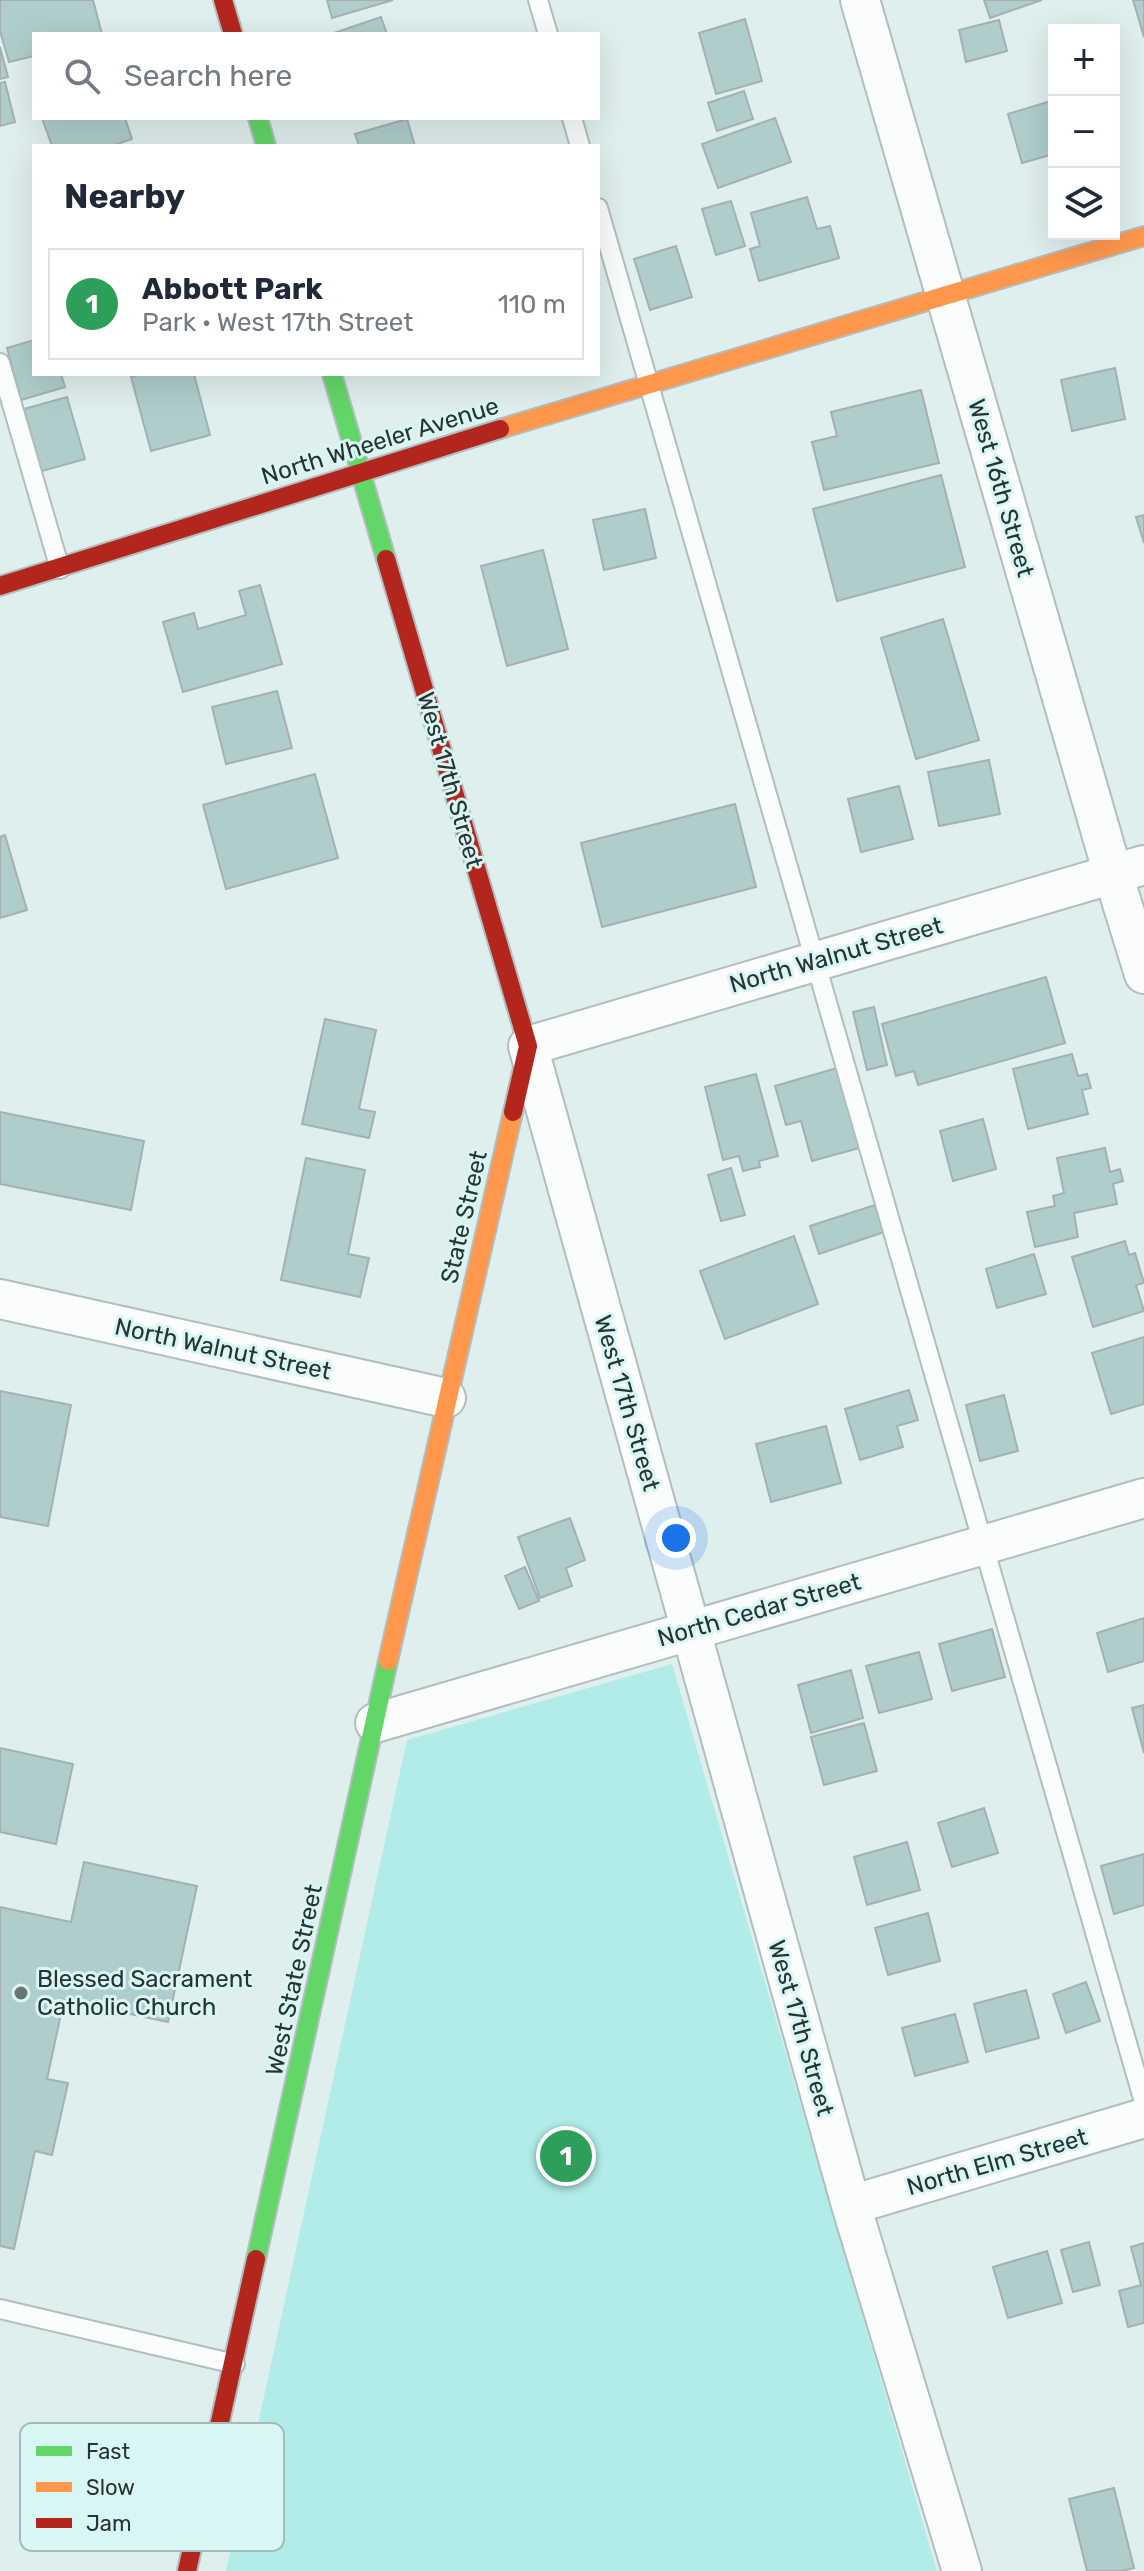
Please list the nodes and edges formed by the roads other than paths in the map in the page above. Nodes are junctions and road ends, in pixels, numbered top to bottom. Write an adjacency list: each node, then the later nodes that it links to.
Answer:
1 (223, 0): 4 (street)
2 (538, 0): 5 (lane)
3 (860, 0): 12 (street, West 16th Street)
4 (232, 32)
5 (547, 32)
6 (259, 120): 8 (street)
7 (573, 120): 9 (lane)
8 (265, 144)
9 (579, 144)
10 (600, 215): 15 (lane)
11 (1144, 236): 12 (street, North Wheeler Avenue)
12 (945, 296): 15 (street, North Wheeler Avenue); 19 (street, West 16th Street)
13 (0, 363): 17 (lane)
14 (333, 376): 16 (street, West 17th Street)
15 (649, 385): 16 (street, North Wheeler Avenue); 20 (lane)
16 (360, 471): 17 (street, North Wheeler Avenue); 22 (street, West 17th Street)
17 (60, 569): 18 (street, North Wheeler Avenue)
18 (0, 586)
19 (1128, 869): 20 (street, North Walnut Street); 21 (street, West 16th Street)
20 (814, 962): 22 (street, North Walnut Street); 26 (lane)
21 (1144, 974)
22 (528, 1046): 24 (street, State Street); 27 (street, West 17th Street)
23 (0, 1299): 24 (street, North Walnut Street)
24 (446, 1398): 28 (street, West State Street)
25 (1144, 1498): 26 (street, North Cedar Street)
26 (982, 1545): 27 (street, North Cedar Street); 29 (lane)
27 (690, 1630): 28 (street, North Cedar Street); 31 (street, West 17th Street)
28 (375, 1723): 33 (street, West State Street)
29 (1144, 2102)
30 (1144, 2118): 31 (street, North Elm Street)
31 (851, 2205): 37 (street, West 17th Street)
32 (0, 2309): 33 (lane)
33 (235, 2364): 34 (street, West State Street)
34 (221, 2423)
35 (192, 2551): 36 (street, West State Street)
36 (187, 2571)
37 (962, 2571)

